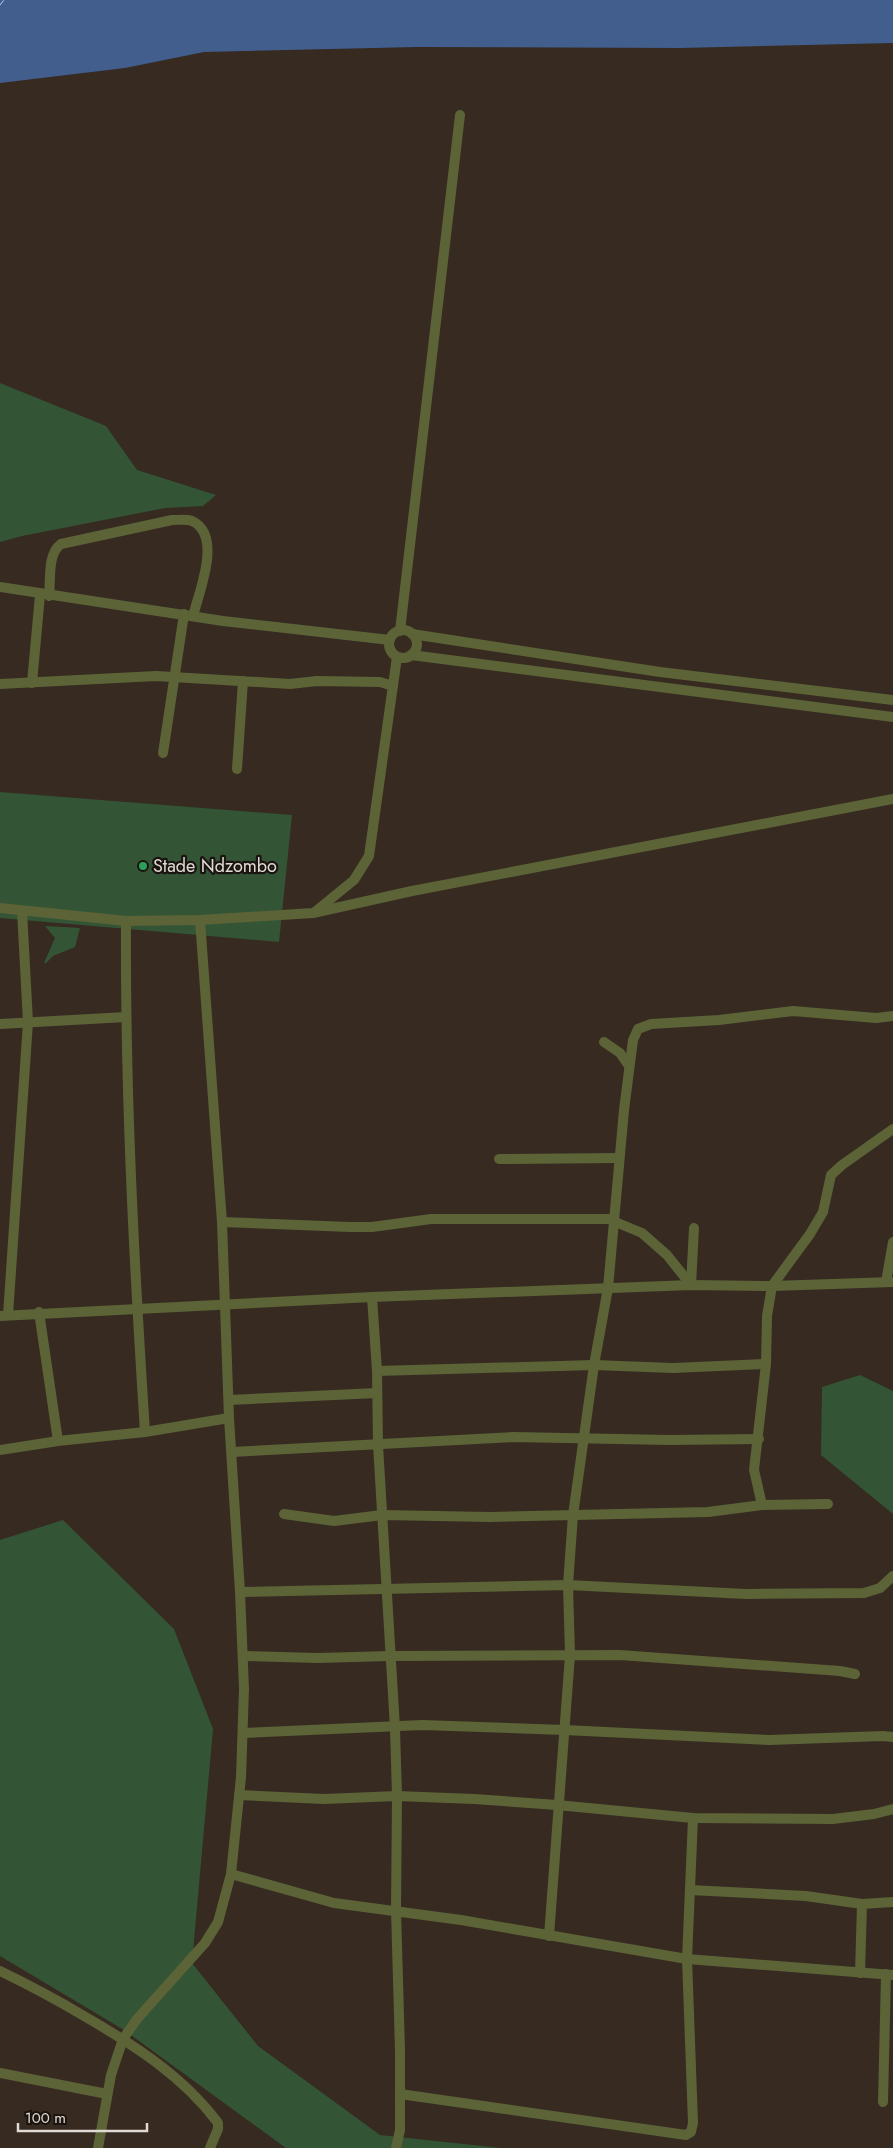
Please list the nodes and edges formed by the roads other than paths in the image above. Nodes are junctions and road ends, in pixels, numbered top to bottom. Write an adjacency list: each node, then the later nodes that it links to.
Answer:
1 (460, 115): 5 (street)
2 (0, 587): 3 (street)
3 (45, 595): 4 (street); 4 (street); 12 (street)
4 (189, 615): 7 (street); 10 (street)
5 (400, 631): 6 (street); 7 (street)
6 (412, 634): 8 (street); 15 (street)
7 (390, 640): 9 (street)
8 (411, 655): 9 (street); 16 (street)
9 (397, 657): 14 (street)
10 (176, 678): 11 (street); 12 (street); 17 (street)
11 (243, 681): 14 (street); 18 (street)
12 (32, 683): 13 (street)
13 (0, 684)
14 (393, 686): 22 (street)
15 (893, 700)
16 (893, 717)
17 (163, 753)
18 (237, 769)
19 (893, 800): 22 (street)
20 (0, 908): 21 (street)
21 (22, 911): 24 (street); 27 (street)
22 (313, 913): 23 (street)
23 (200, 920): 24 (street); 35 (street)
24 (126, 921): 26 (street)
25 (893, 1016): 30 (street)
26 (126, 1017): 27 (street); 44 (street)
27 (28, 1022): 28 (street); 46 (street)
28 (0, 1024)
29 (604, 1042): 30 (street)
30 (629, 1066): 32 (street)
31 (893, 1129): 40 (street)
32 (619, 1158): 33 (street); 34 (street)
33 (499, 1159)
34 (614, 1220): 35 (street); 39 (street); 41 (street)
35 (222, 1222): 43 (street)
36 (694, 1228): 39 (street)
37 (893, 1242): 38 (street)
38 (889, 1282): 40 (street)
39 (692, 1285): 40 (street); 41 (street)
40 (772, 1286): 47 (street)
41 (608, 1288): 42 (street); 48 (street)
42 (372, 1297): 43 (street); 49 (street)
43 (224, 1305): 44 (street); 51 (street)
44 (137, 1308): 45 (street); 53 (street)
45 (39, 1312): 46 (street); 56 (street)
46 (4, 1315)
47 (766, 1364): 48 (street); 55 (street)
48 (594, 1365): 49 (street); 54 (street)
49 (377, 1371): 50 (street)
50 (377, 1393): 51 (street); 57 (street)
51 (229, 1400): 52 (street)
52 (229, 1418): 53 (street); 59 (street)
53 (145, 1432): 56 (street)
54 (583, 1439): 55 (street); 57 (street); 64 (street)
55 (759, 1439): 61 (street)
56 (58, 1441): 58 (street)
57 (378, 1445): 59 (street); 63 (street)
58 (0, 1450)
59 (232, 1452): 68 (street)
60 (828, 1504): 61 (street)
61 (762, 1505): 64 (street)
62 (284, 1514): 63 (street)
63 (382, 1515): 64 (street); 67 (street)
64 (573, 1515): 66 (street)
65 (893, 1576): 66 (street)
66 (568, 1585): 67 (street); 69 (street)
67 (387, 1589): 68 (street); 71 (street)
68 (240, 1592): 70 (street)
69 (570, 1655): 71 (street); 72 (street); 74 (street)
70 (242, 1656): 71 (street); 75 (street)
71 (390, 1656): 73 (street)
72 (855, 1674)
73 (394, 1728): 74 (street); 75 (street); 78 (street)
74 (565, 1730): 76 (street); 79 (street)
75 (243, 1733): 77 (street)
76 (893, 1737)
77 (239, 1795): 78 (street); 82 (street)
78 (396, 1796): 79 (street); 86 (street)
79 (558, 1805): 81 (street); 87 (street)
80 (893, 1809): 81 (street)
81 (693, 1818): 83 (street)
82 (230, 1874): 86 (street); 92 (street)
83 (690, 1890): 85 (street); 88 (street)
84 (893, 1902): 85 (street)
85 (862, 1904): 90 (street)
86 (396, 1910): 87 (street); 95 (street)
87 (549, 1936): 88 (street)
88 (687, 1959): 90 (street); 95 (street)
89 (0, 1971): 92 (street)
90 (860, 1973): 91 (street)
91 (889, 1974): 96 (street)
92 (123, 2039): 94 (street); 98 (street)
93 (0, 2073): 94 (street)
94 (107, 2094): 97 (street)
95 (400, 2094): 99 (street)
96 (883, 2102)
97 (98, 2148)
98 (210, 2148)
99 (396, 2148)

